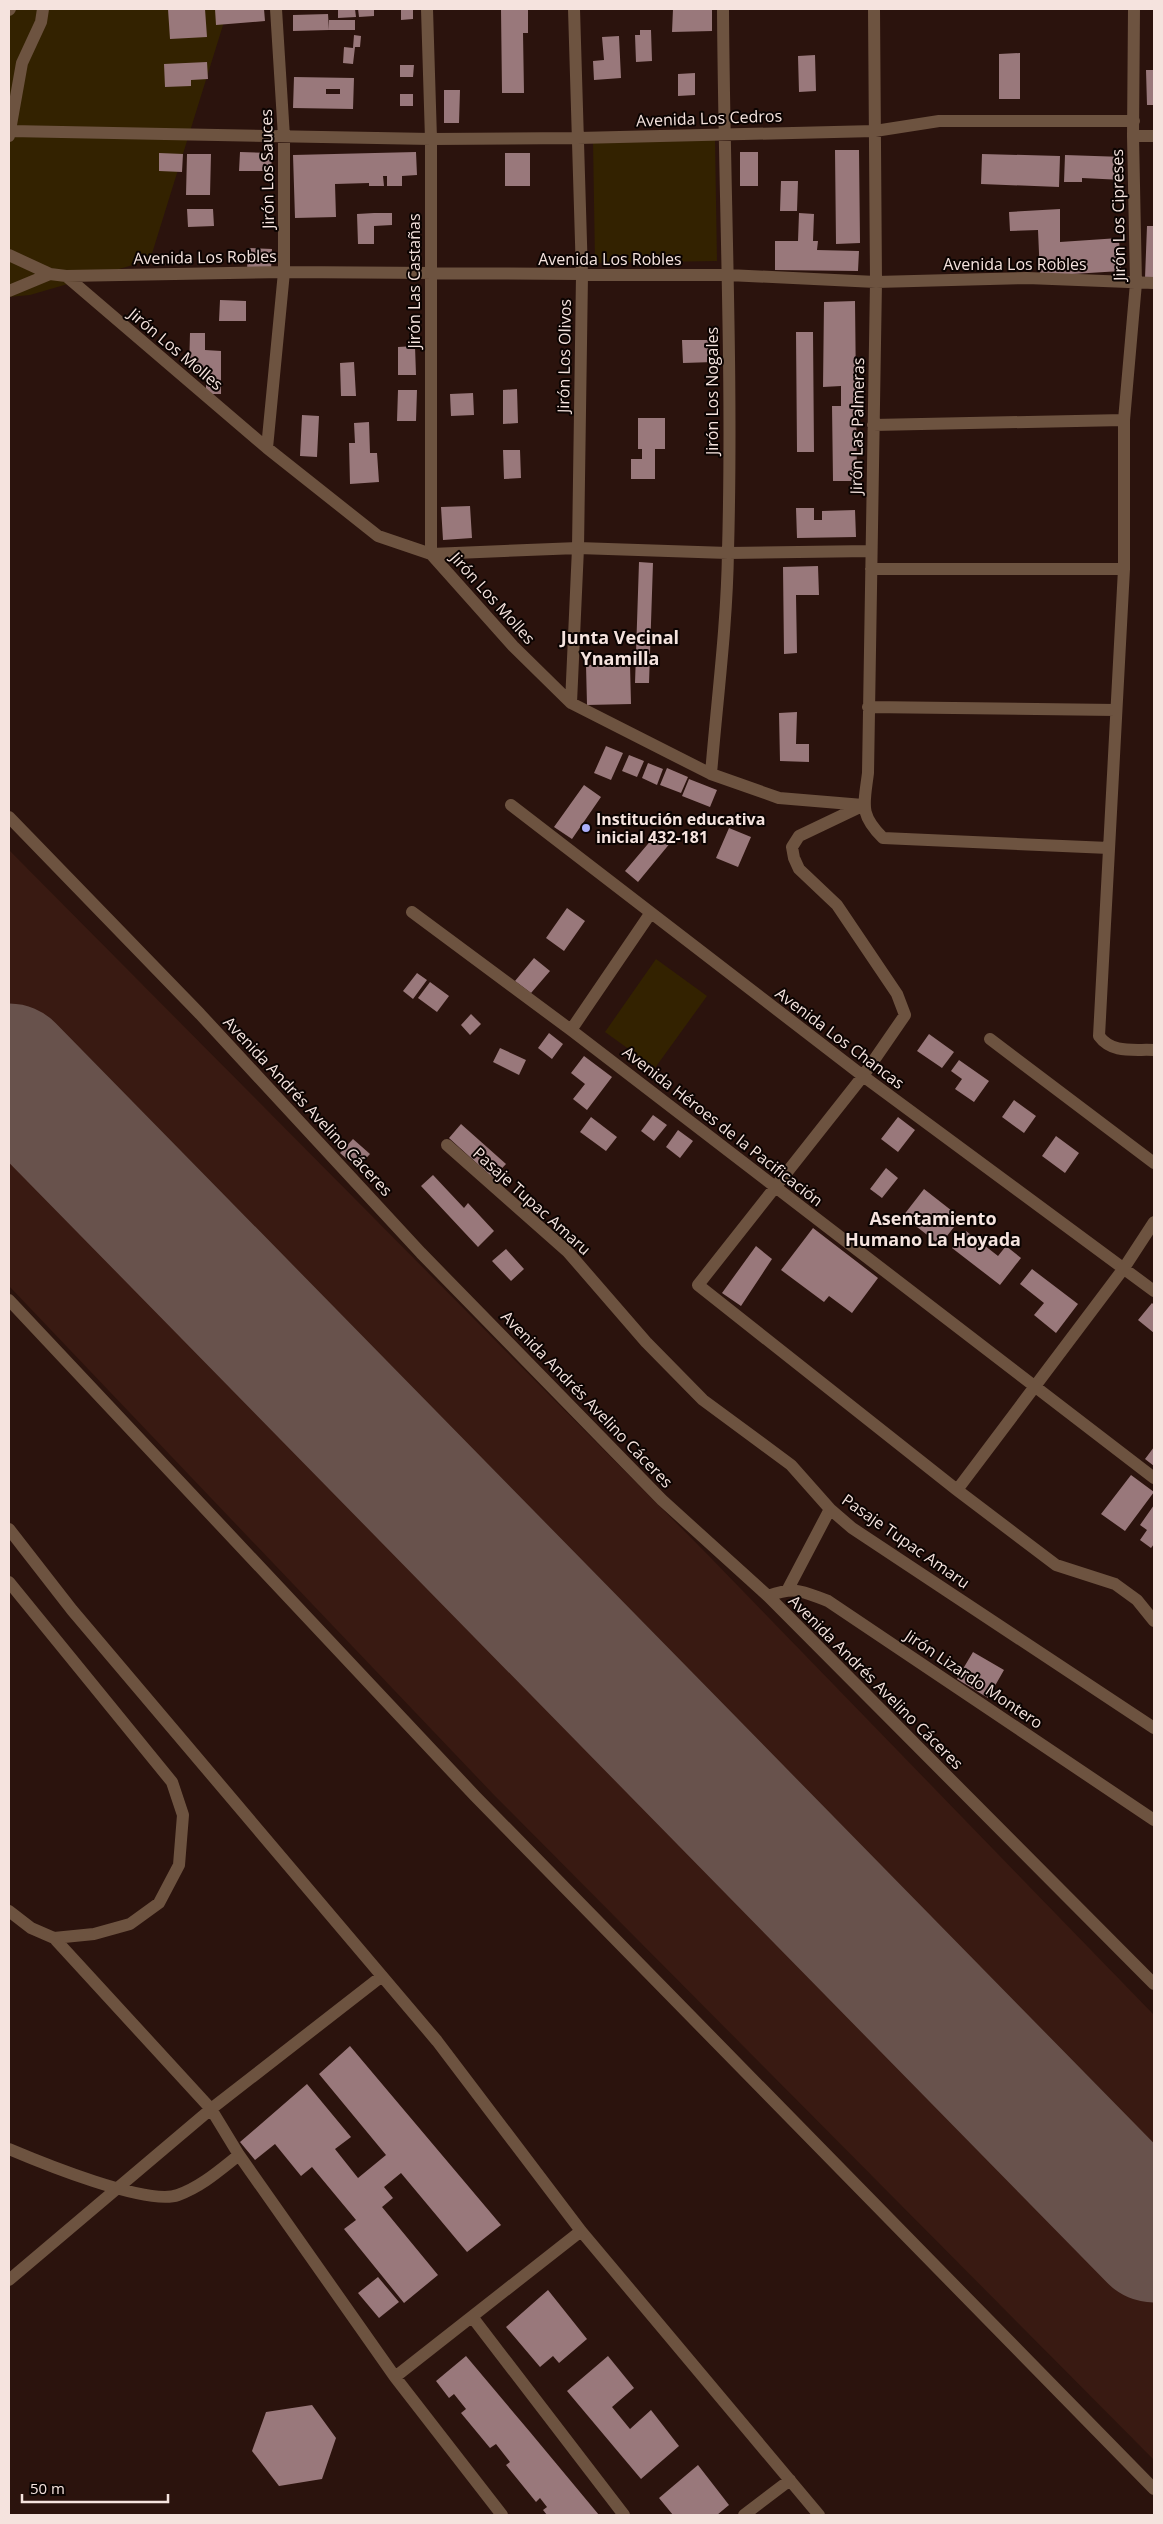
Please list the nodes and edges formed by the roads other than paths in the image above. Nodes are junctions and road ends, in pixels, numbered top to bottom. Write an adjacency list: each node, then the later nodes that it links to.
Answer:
1 (43, 9): 11 (street)
2 (276, 9): 14 (street, Jirón Los Sauces)
3 (427, 9): 16 (street, Jirón Las Castañas)
4 (574, 9): 15 (street, Jirón Los Olivos)
5 (723, 9): 10 (street, Jirón Los Nogales)
6 (874, 9): 9 (street, Jirón Las Palmeras)
7 (1134, 9): 8 (street, Jirón Los Cipreses)
8 (1134, 121): 9 (street, Avenida Los Cedros); 12 (street, Jirón Los Cipreses)
9 (874, 130): 10 (street, Avenida Los Cedros); 24 (street, Jirón Las Palmeras)
10 (724, 132): 15 (street, Avenida Los Cedros); 22 (street, Jirón Los Nogales)
11 (9, 133): 14 (street, Avenida Los Cedros)
12 (1133, 136): 13 (street); 25 (street, Jirón Los Cipreses)
13 (1154, 136)
14 (284, 137): 16 (street, Avenida Los Cedros); 18 (street, Jirón Los Sauces)
15 (578, 138): 16 (street, Avenida Los Cedros); 21 (street, Jirón Los Olivos)
16 (431, 139): 20 (street, Jirón Las Castañas)
17 (9, 255): 19 (street)
18 (284, 272): 20 (street, Avenida Los Robles); 23 (street, Avenida Los Robles); 30 (street, Jirón Los Sauces)
19 (50, 274): 23 (street, Avenida Los Robles); 27 (street)
20 (431, 275): 21 (street, Avenida Los Robles); 34 (street, Jirón Las Castañas)
21 (582, 275): 22 (street, Avenida Los Robles); 31 (street, Jirón Los Olivos)
22 (728, 275): 24 (street, Avenida Los Robles); 33 (street, Jirón Los Nogales)
23 (66, 276): 30 (street, Jirón Los Molles)
24 (876, 282): 25 (street, Avenida Los Robles); 29 (street, Jirón Las Palmeras)
25 (1136, 283): 26 (street, Avenida Los Robles); 28 (street, Jirón Los Cipreses)
26 (1154, 283)
27 (9, 290)
28 (1124, 420): 29 (street); 36 (street, Jirón Los Cipreses)
29 (873, 425): 32 (street, Jirón Las Palmeras)
30 (267, 448): 34 (street, Jirón Los Molles)
31 (578, 548): 33 (street); 34 (street); 37 (street, Jirón Los Olivos)
32 (871, 551): 33 (street); 35 (street, Jirón Las Palmeras)
33 (728, 552): 40 (street, Jirón Los Nogales)
34 (431, 554): 37 (street, Jirón Los Molles)
35 (871, 569): 36 (street); 38 (street, Jirón Las Palmeras)
36 (1124, 569): 39 (street, Jirón Los Cipreses)
37 (571, 703): 40 (street, Jirón Los Molles)
38 (868, 707): 39 (street); 42 (street, Jirón Las Palmeras)
39 (1116, 710): 44 (street, Jirón Los Cipreses)
40 (711, 774): 42 (street, Jirón Los Molles)
41 (511, 805): 46 (street, Avenida Los Chancas)
42 (864, 805): 44 (street, Jirón Las Palmeras); 50 (street)
43 (11, 819): 65 (street, Avenida Andrés Avelino Cáceres)
44 (1109, 848): 49 (street, Jirón Los Cipreses)
45 (412, 912): 47 (street, Avenida Héroes de la Pacificación)
46 (650, 914): 47 (street); 50 (street, Avenida Los Chancas)
47 (571, 1030): 53 (street, Avenida Héroes de la Pacificación)
48 (990, 1038): 52 (street)
49 (1154, 1050)
50 (863, 1076): 53 (street); 55 (street, Avenida Los Chancas)
51 (447, 1145): 61 (street, Pasaje Tupac Amaru)
52 (1154, 1163)
53 (775, 1187): 58 (street, Avenida Héroes de la Pacificación); 60 (street)
54 (1154, 1222): 55 (street)
55 (1124, 1268): 56 (street, Avenida Los Chancas); 58 (street)
56 (1154, 1291)
57 (9, 1300): 82 (street)
58 (1034, 1385): 59 (street, Avenida Héroes de la Pacificación); 60 (street)
59 (1154, 1478)
60 (957, 1490): 66 (street)
61 (830, 1509): 64 (street); 67 (street, Pasaje Tupac Amaru)
62 (9, 1529): 71 (street)
63 (9, 1582): 70 (street)
64 (788, 1589): 65 (street); 68 (street, Jirón Lizardo Montero)
65 (768, 1596): 72 (street, Avenida Andrés Avelino Cáceres)
66 (1154, 1621)
67 (1154, 1728)
68 (1154, 1820)
69 (9, 1911): 70 (street)
70 (54, 1938): 73 (street)
71 (382, 1976): 73 (street); 77 (street)
72 (1154, 1984)
73 (211, 2109): 75 (street); 76 (street)
74 (9, 2149): 76 (street)
75 (239, 2155): 76 (street); 80 (street)
76 (119, 2188): 78 (street)
77 (581, 2231): 79 (street); 81 (street)
78 (9, 2280)
79 (473, 2318): 80 (street); 84 (street)
80 (395, 2377): 83 (street)
81 (790, 2480): 85 (street); 86 (street)
82 (1154, 2489)
83 (502, 2515)
84 (624, 2515)
85 (744, 2515)
86 (820, 2515)

